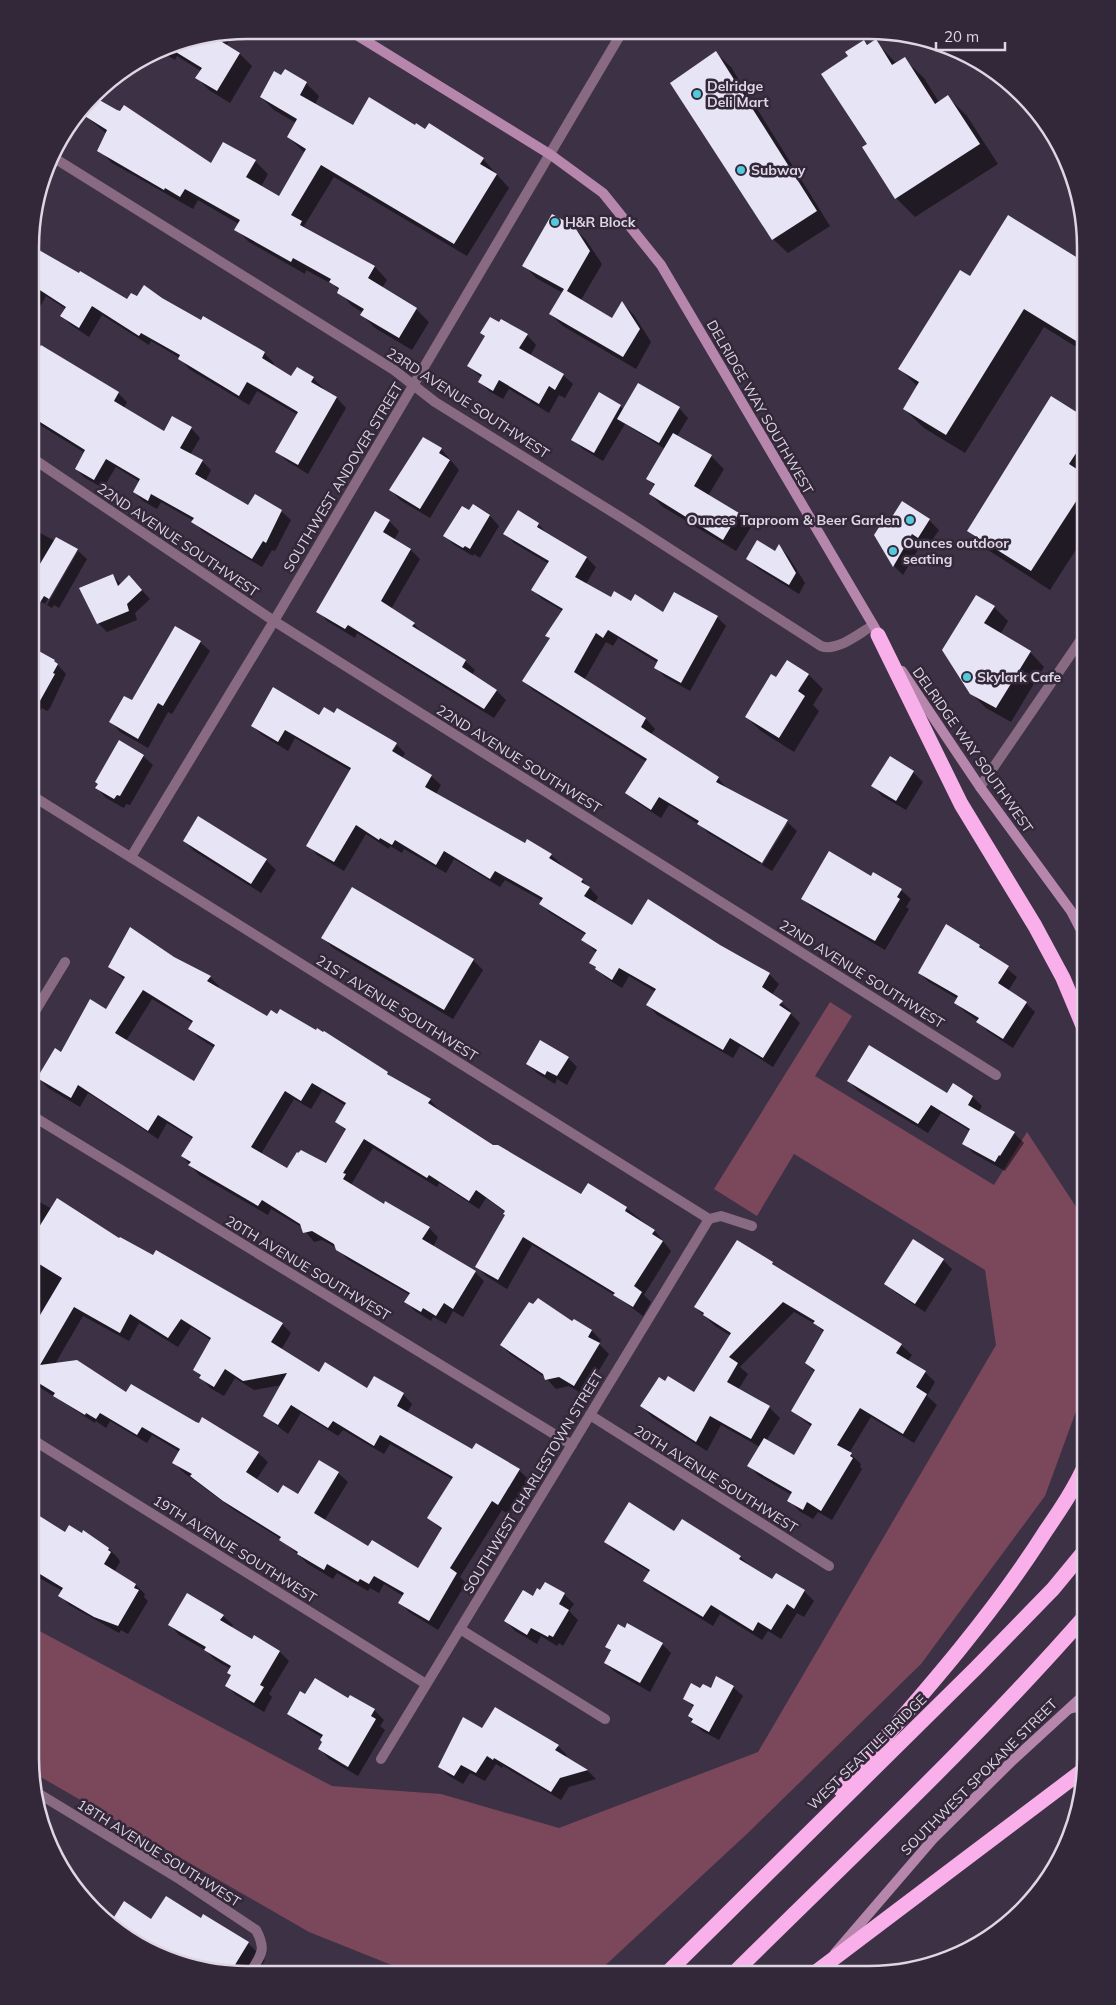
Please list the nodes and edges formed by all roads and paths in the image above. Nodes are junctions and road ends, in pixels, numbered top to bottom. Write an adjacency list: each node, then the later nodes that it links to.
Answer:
1 (363, 39): 3 (main road, DELRIDGE WAY SOUTHWEST)
2 (618, 39): 3 (street, SOUTHWEST ANDOVER STREET)
3 (551, 155): 5 (street, SOUTHWEST ANDOVER STREET); 8 (main road, DELRIDGE WAY SOUTHWEST)
4 (58, 160): 5 (street, 23RD AVENUE SOUTHWEST)
5 (413, 385): 7 (street, SOUTHWEST ANDOVER STREET); 8 (street, 23RD AVENUE SOUTHWEST)
6 (39, 463): 7 (street, 22ND AVENUE SOUTHWEST)
7 (274, 622): 12 (street, SOUTHWEST ANDOVER STREET); 17 (street, 22ND AVENUE SOUTHWEST)
8 (875, 631): 10 (main road, DELRIDGE WAY SOUTHWEST); 16 (highway)
9 (1077, 645): 10 (street)
10 (980, 787): 13 (main road, DELRIDGE WAY SOUTHWEST)
11 (39, 800): 12 (street, 21ST AVENUE SOUTHWEST)
12 (131, 857): 19 (street, 21ST AVENUE SOUTHWEST)
13 (1077, 923)
14 (66, 962): 15 (street)
15 (39, 1005)
16 (1077, 1011)
17 (996, 1075)
18 (39, 1120): 23 (street, 20TH AVENUE SOUTHWEST)
19 (710, 1219): 20 (street, 21ST AVENUE SOUTHWEST); 21 (street, SOUTHWEST CHARLESTOWN STREET)
20 (752, 1226)
21 (590, 1415): 23 (street, SOUTHWEST CHARLESTOWN STREET); 26 (street, 20TH AVENUE SOUTHWEST)
22 (39, 1444): 29 (street, 19TH AVENUE SOUTHWEST)
23 (572, 1445): 28 (street, SOUTHWEST CHARLESTOWN STREET)
24 (1077, 1482): 37 (highway)
25 (1077, 1560): 37 (highway, WEST SEATTLE BRIDGE)
26 (829, 1566)
27 (1077, 1626): 40 (highway)
28 (460, 1629): 29 (street, SOUTHWEST CHARLESTOWN STREET); 33 (street)
29 (426, 1684): 34 (street, SOUTHWEST CHARLESTOWN STREET)
30 (1077, 1701): 32 (main road, SOUTHWEST SPOKANE STREET)
31 (1077, 1707): 32 (main road)
32 (1066, 1710): 42 (main road, SOUTHWEST SPOKANE STREET)
33 (606, 1719)
34 (380, 1758)
35 (1077, 1775): 41 (highway, bridge)
36 (43, 1796): 38 (street, 18TH AVENUE SOUTHWEST)
37 (771, 1869): 39 (highway, WEST SEATTLE BRIDGE)
38 (254, 1966)
39 (674, 1966)
40 (741, 1966)
41 (824, 1966)
42 (825, 1966)

